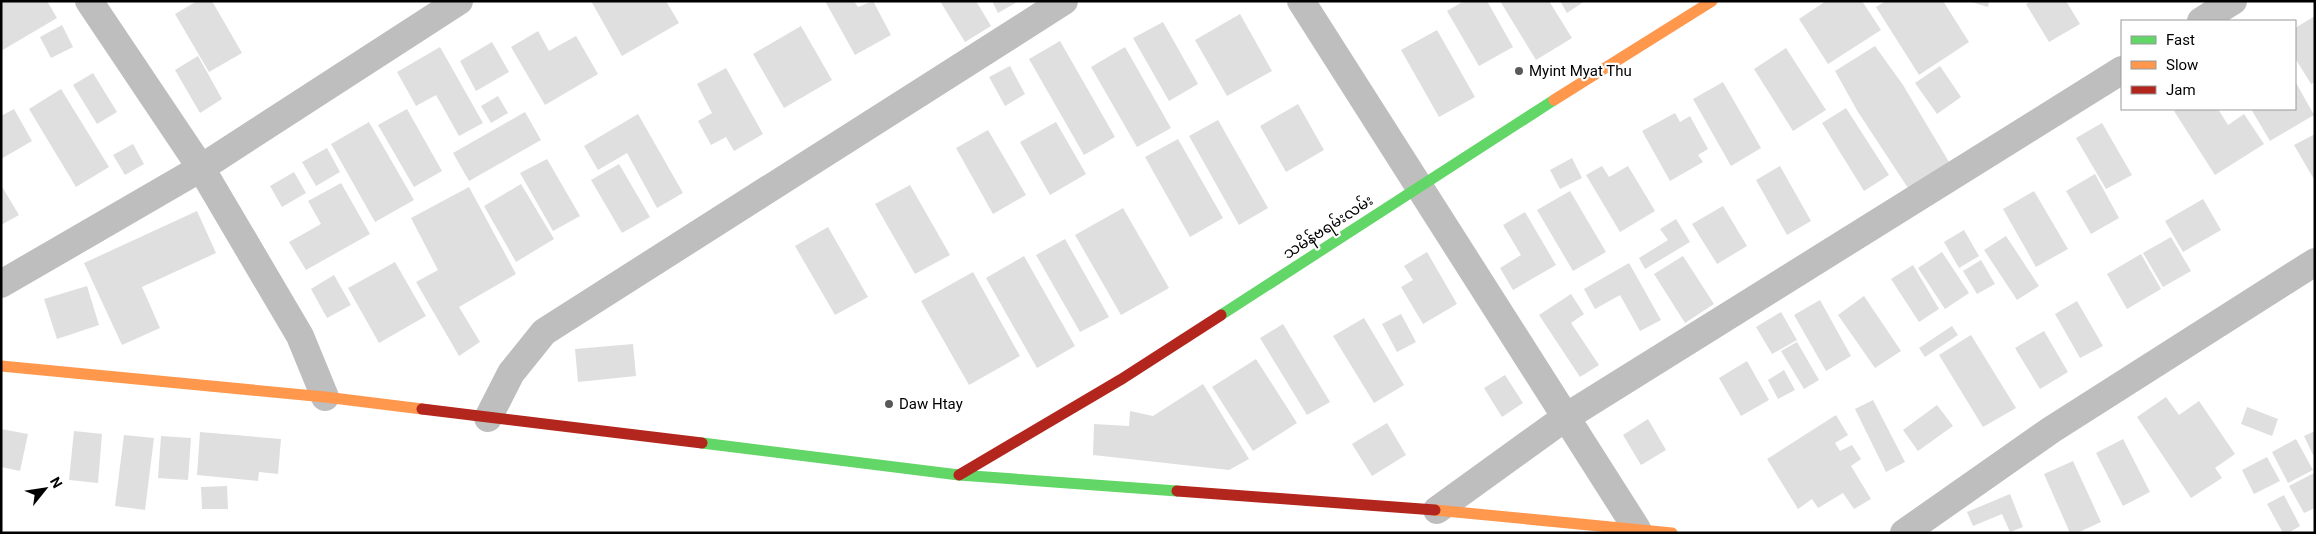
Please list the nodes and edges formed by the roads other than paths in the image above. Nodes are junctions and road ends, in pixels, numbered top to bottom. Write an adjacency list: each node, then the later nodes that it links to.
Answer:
1 (89, 1): 9 (street)
2 (460, 1): 9 (street)
3 (1064, 1): 15 (street)
4 (1301, 1): 10 (street)
5 (1712, 1): 10 (main road, သမိန်ဗရမ်းလမ်း)
6 (2233, 1): 7 (street)
7 (2203, 20)
8 (2121, 71): 16 (street)
9 (201, 168): 12 (street); 14 (street)
10 (1419, 186): 16 (street); 17 (main road, သမိန်ဗရမ်းလမ်း)
11 (2315, 262): 21 (street)
12 (1, 284)
13 (1, 366): 14 (main road)
14 (325, 397): 15 (main road)
15 (488, 418): 17 (main road)
16 (1566, 418): 18 (street); 19 (street)
17 (960, 475): 18 (main road)
18 (1437, 510): 19 (main road)
19 (1638, 529): 20 (main road)
20 (1672, 533)
21 (1904, 533)

